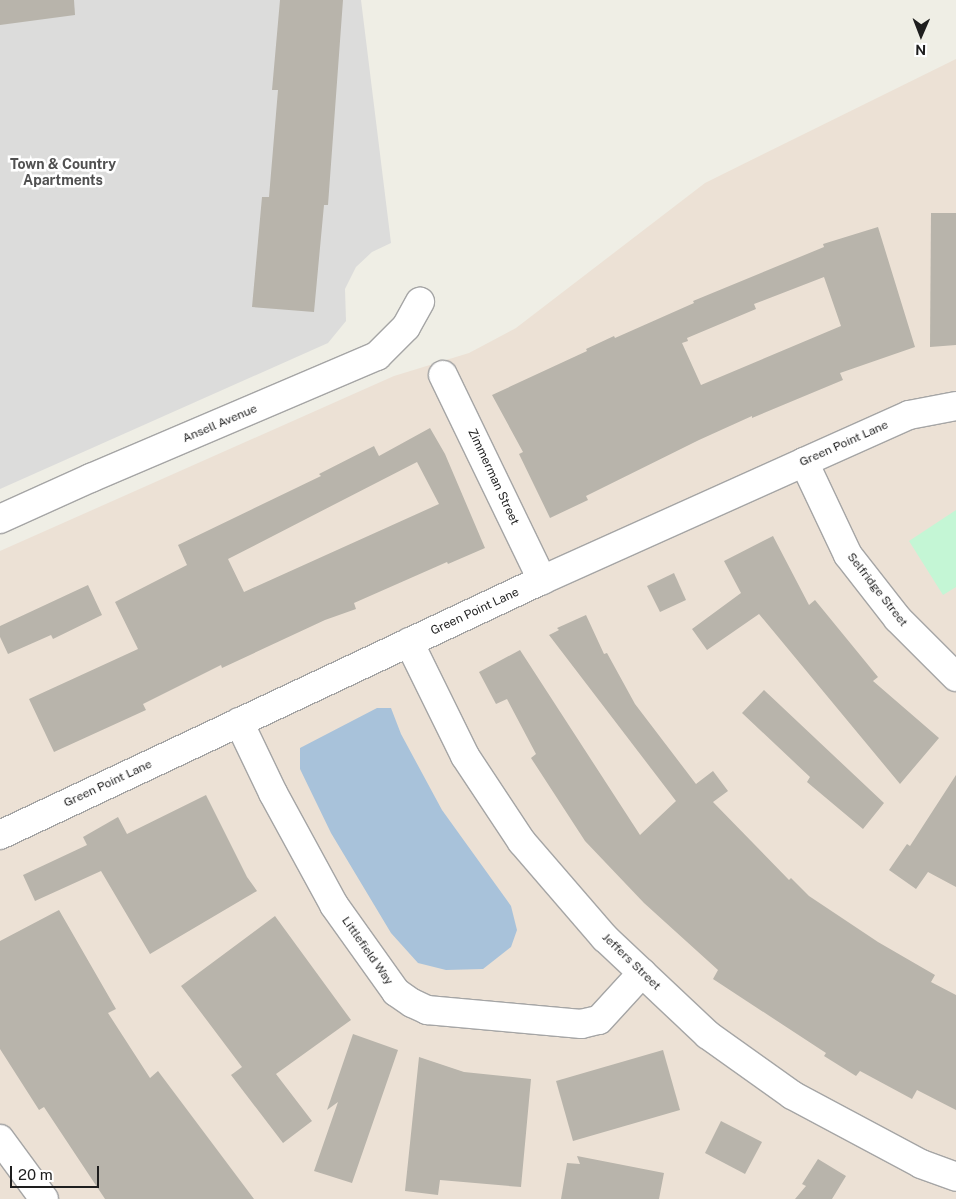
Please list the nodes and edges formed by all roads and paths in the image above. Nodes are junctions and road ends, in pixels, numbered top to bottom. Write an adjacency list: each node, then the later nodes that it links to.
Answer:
1 (420, 302): 5 (street, Ansell Avenue)
2 (443, 375): 6 (street, Zimmerman Street)
3 (956, 406): 4 (street, Green Point Lane)
4 (804, 462): 6 (street, Green Point Lane); 8 (street, Selfridge Street)
5 (0, 519)
6 (542, 580): 7 (street, Green Point Lane)
7 (409, 642): 9 (street, Green Point Lane); 11 (street, Jeffers Street)
8 (956, 677)
9 (239, 722): 10 (street, Green Point Lane); 11 (street, Littlefield Way)
10 (0, 835)
11 (642, 973): 13 (street, Jeffers Street)
12 (0, 1139): 14 (street)
13 (956, 1177)
14 (44, 1199)

